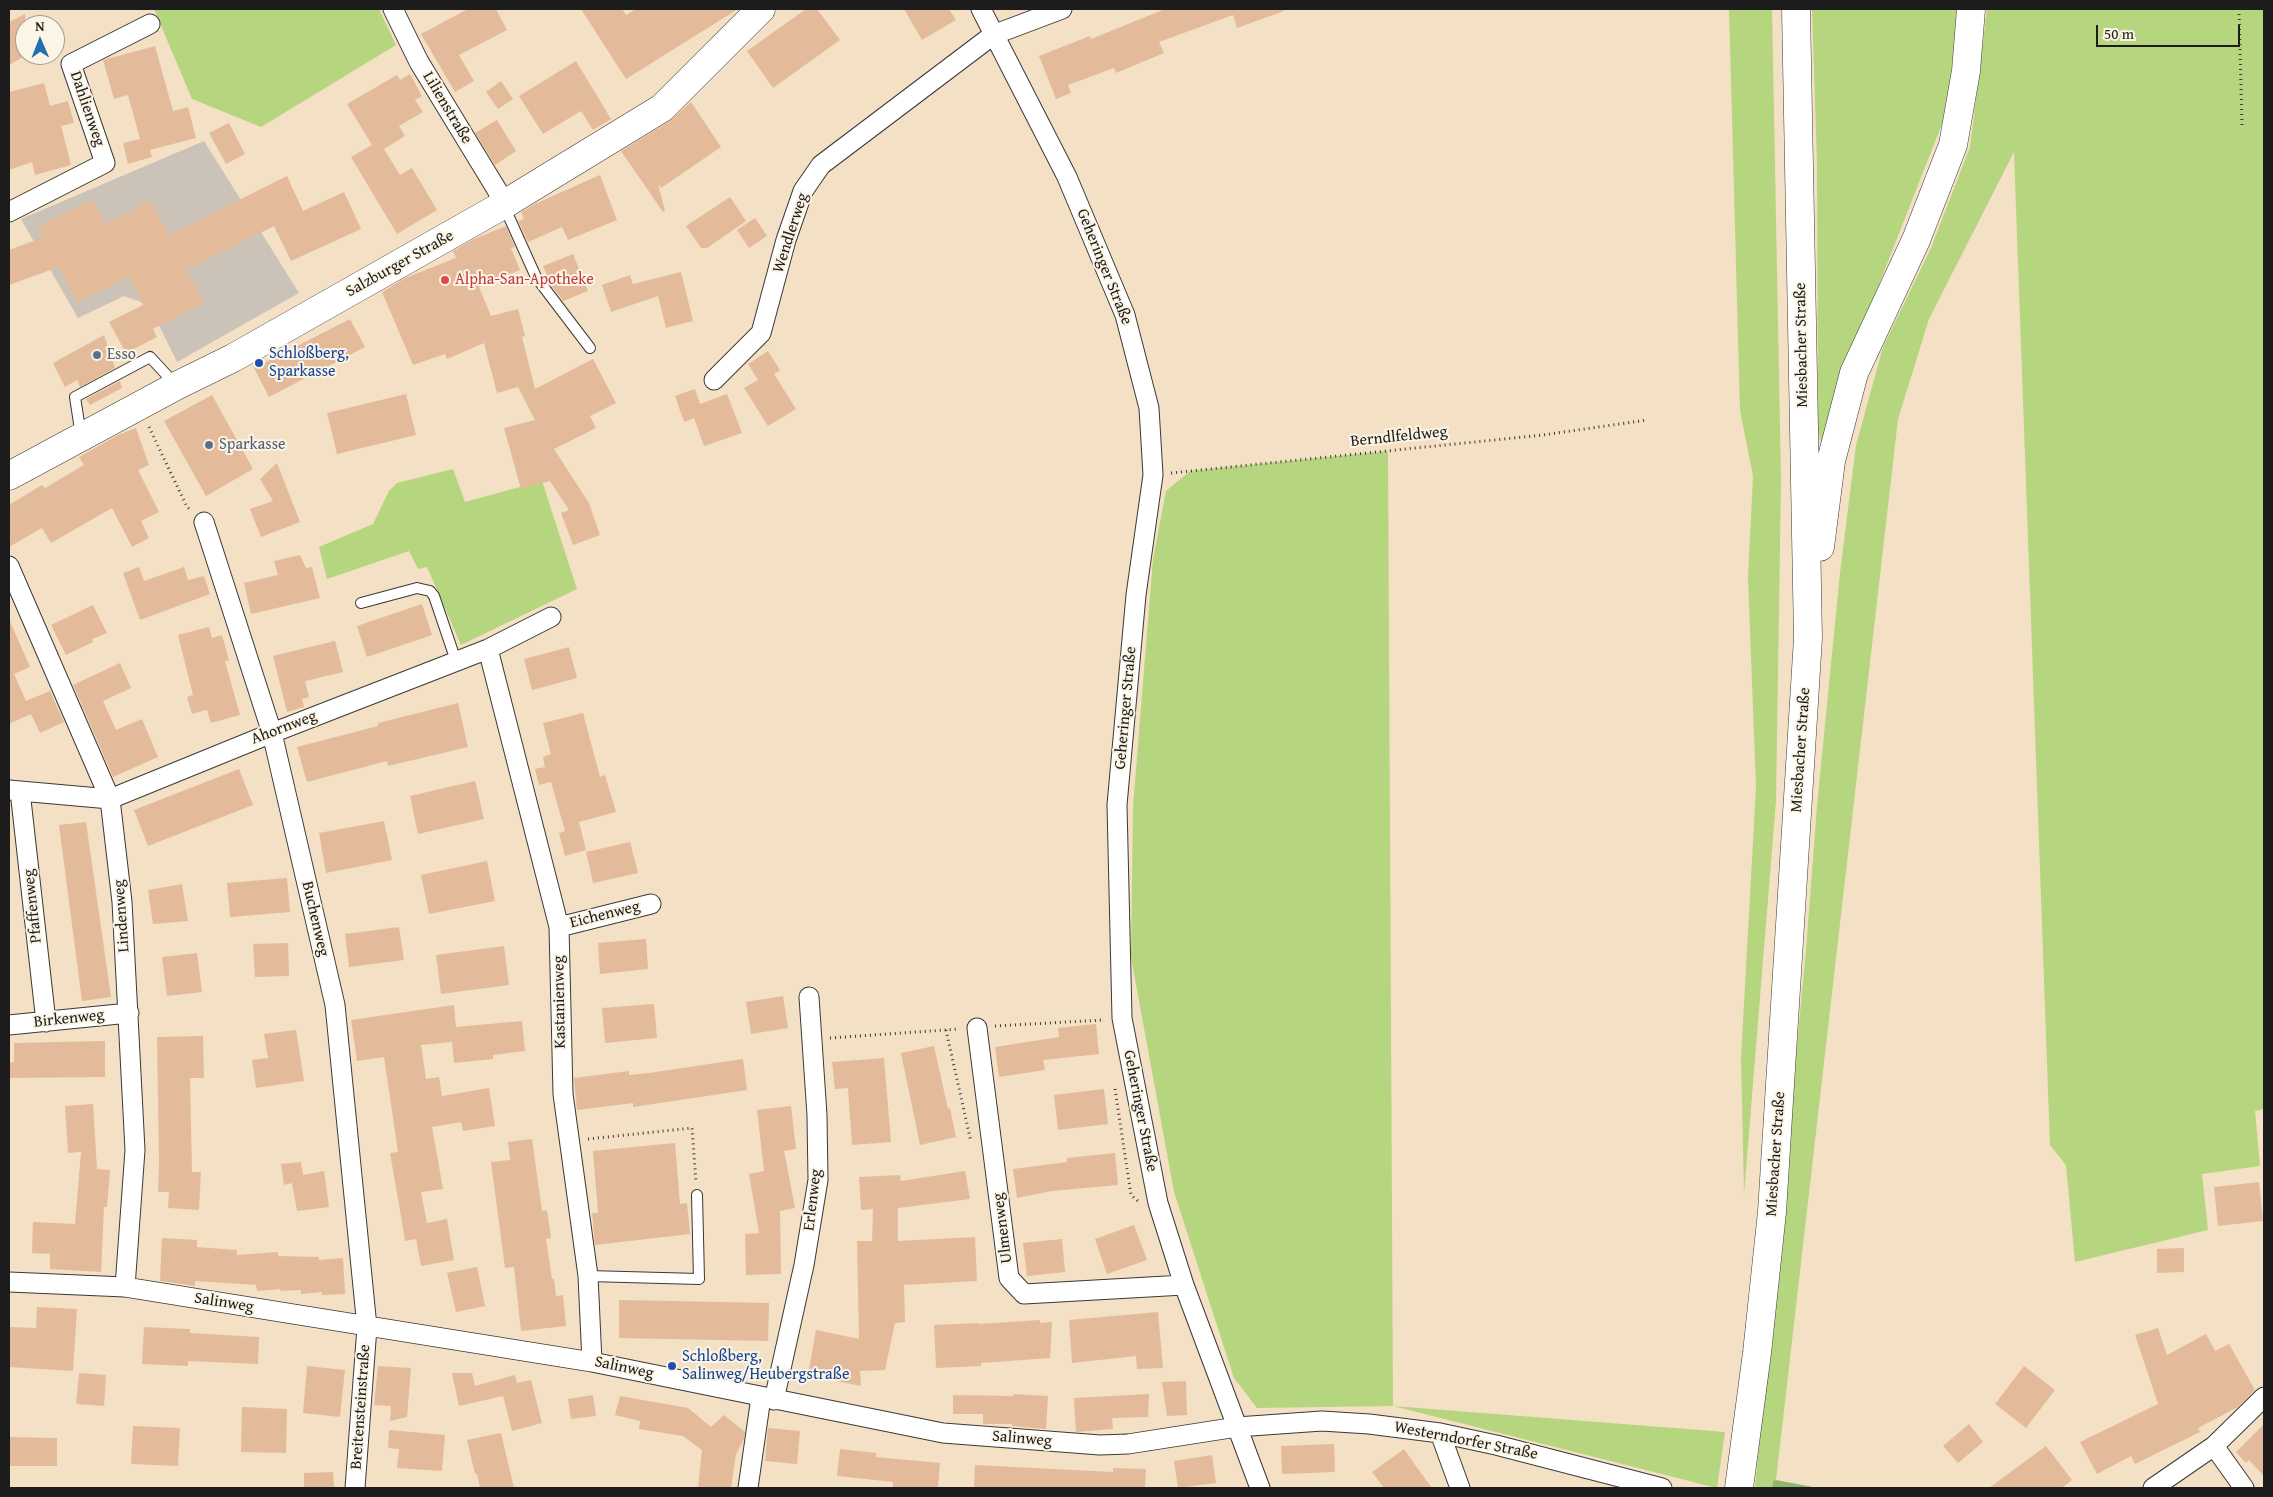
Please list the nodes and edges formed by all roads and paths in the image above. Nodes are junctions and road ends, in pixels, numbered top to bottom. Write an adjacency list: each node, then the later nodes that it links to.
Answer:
1 (393, 9): 11 (street, Lilienstraße)
2 (761, 9): 11 (main road, Salzburger Straße)
3 (981, 9): 9 (street, Geheringer Straße)
4 (1062, 9): 9 (street, Wendlerweg)
5 (1796, 9): 25 (main road, Miesbacher Straße)
6 (1971, 9): 25 (main road)
7 (2239, 9): 10 (path)
8 (150, 24): 12 (street, Dahlienweg)
9 (993, 35): 14 (street, Wendlerweg); 19 (street, Geheringer Straße)
10 (2242, 126)
11 (504, 205): 13 (lane); 15 (main road, Salzburger Straße)
12 (9, 212)
13 (590, 348)
14 (714, 380)
15 (176, 386): 16 (main road, Salzburger Straße); 18 (lane)
16 (138, 406): 18 (main road, Salzburger Straße); 21 (path)
17 (1646, 420): 19 (path, Berndlfeldweg)
18 (81, 437): 20 (main road, Salzburger Straße)
19 (1153, 475): 42 (street, Geheringer Straße)
20 (9, 476)
21 (204, 522): 28 (street, Buchenweg)
22 (9, 566): 30 (street, Lindenweg)
23 (361, 604): 27 (lane)
24 (551, 617): 26 (street, Ahornweg)
25 (1808, 638): 56 (main road, Miesbacher Straße)
26 (488, 649): 27 (street, Ahornweg); 32 (street, Kastanienweg)
27 (456, 661): 28 (street, Ahornweg)
28 (272, 732): 30 (street, Ahornweg); 44 (street, Buchenweg)
29 (15, 791): 30 (street, Ahornweg); 35 (street, Pfaffenweg)
30 (110, 799): 34 (street, Lindenweg)
31 (651, 904): 32 (street, Eichenweg)
32 (558, 926): 38 (street, Kastanienweg)
33 (808, 997): 47 (street, Erlenweg)
34 (128, 1013): 35 (street, Birkenweg); 43 (street, Lindenweg)
35 (46, 1022): 36 (street, Birkenweg)
36 (9, 1025)
37 (977, 1028): 42 (street, Ulmenweg)
38 (569, 1141): 39 (path); 40 (street, Kastanienweg)
39 (697, 1196): 40 (lane)
40 (588, 1276): 45 (street, Kastanienweg)
41 (9, 1282): 43 (street, Salinweg)
42 (1184, 1285): 48 (street, Geheringer Straße)
43 (125, 1287): 44 (street, Salinweg)
44 (367, 1326): 45 (street, Salinweg); 51 (street, Breitensteinstraße)
45 (592, 1362): 47 (street, Salinweg)
46 (2264, 1397): 50 (street)
47 (768, 1398): 48 (street, Salinweg); 52 (street, Erlenweg)
48 (1237, 1427): 49 (street, Westerndorfer Straße); 53 (street, Geheringer Straße)
49 (1440, 1433): 54 (street); 55 (street, Westerndorfer Straße)
50 (2214, 1446): 57 (street); 58 (street)
51 (355, 1488)
52 (748, 1488)
53 (1260, 1488)
54 (1460, 1488)
55 (1662, 1488)
56 (1739, 1488)
57 (2153, 1488)
58 (2244, 1488)

